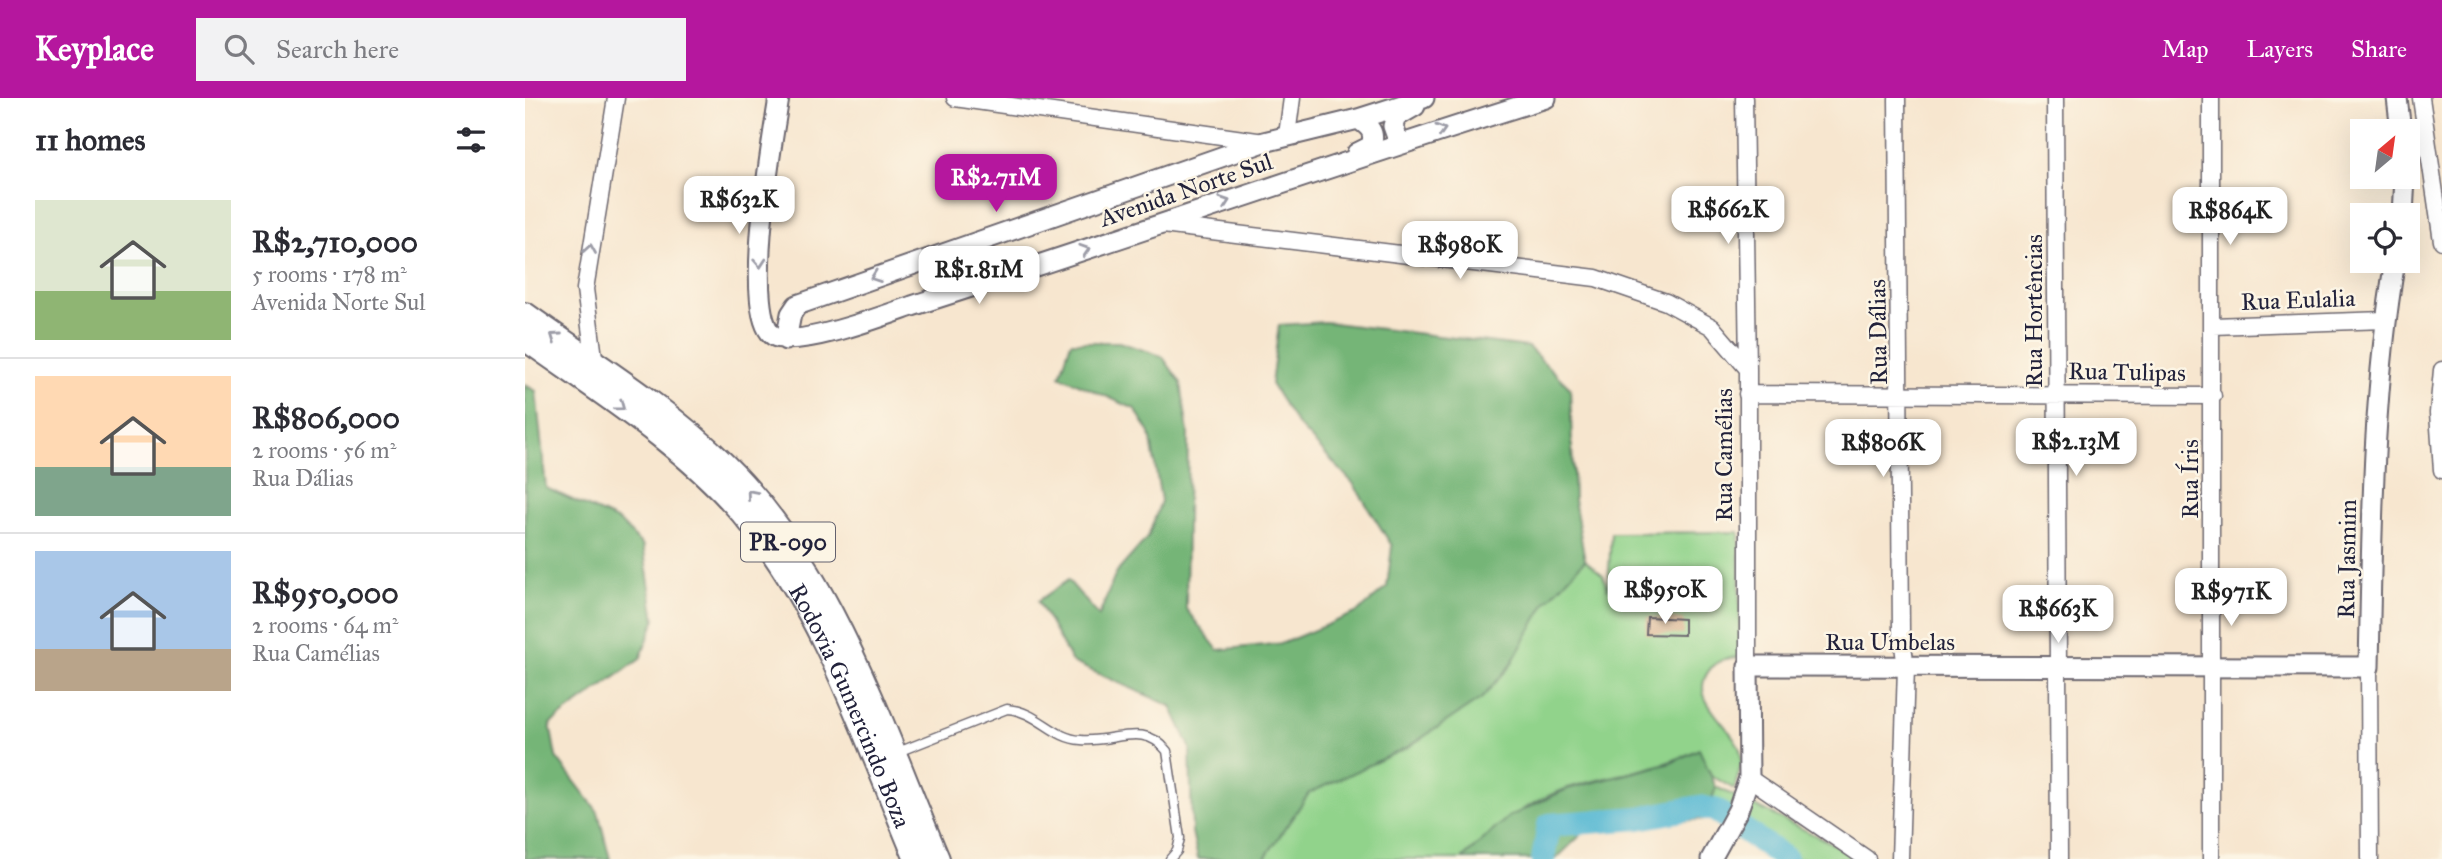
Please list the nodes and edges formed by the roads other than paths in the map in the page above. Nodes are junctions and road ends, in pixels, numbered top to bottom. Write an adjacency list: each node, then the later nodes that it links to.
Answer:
1 (615, 98): 28 (street, one-way to 1)
2 (779, 98): 27 (street, one-way to 27)
3 (955, 98): 17 (street)
4 (1292, 98): 16 (street)
5 (1424, 98): 14 (street, Avenida Norte Sul)
6 (1432, 98): 18 (street)
7 (1546, 98): 18 (street, Avenida Norte Sul, one-way to 7)
8 (1744, 98): 29 (street, Rua Camélias)
9 (1897, 98): 33 (street, Rua Dálias)
10 (2055, 98): 32 (street, Rua Hortências)
11 (2211, 98): 25 (street, Rua Íris)
12 (2397, 98): 15 (street)
13 (2421, 98): 21 (street)
14 (1358, 118): 16 (street, Avenida Norte Sul); 19 (street)
15 (2399, 119)
16 (1287, 135): 17 (street, Avenida Norte Sul)
17 (1264, 142): 27 (street, Avenida Norte Sul, one-way to 27)
18 (1399, 144): 19 (street, Avenida Norte Sul)
19 (1335, 165): 20 (street, Avenida Norte Sul, one-way to 19)
20 (1161, 225): 27 (street, Avenida Norte Sul, one-way to 20); 29 (street)
21 (2442, 241)
22 (2393, 273): 24 (street, Rua Jasmim)
23 (525, 315): 28 (main road, Rodovia Gumercindo Boza / PR-090, one-way to 23)
24 (2385, 320): 25 (street, Rua Eulalia); 40 (street, Rua Jasmim)
25 (2213, 326): 34 (street, Rua Íris)
26 (525, 338): 43 (main road, Rodovia Gumercindo Boza / PR-090, one-way to 43)
27 (786, 340)
28 (596, 365): 41 (main road, Rodovia Gumercindo Boza / PR-090, one-way to 28)
29 (1748, 369): 31 (street, Rua Camélias)
30 (2442, 373): 35 (street)
31 (1747, 394): 33 (street, Rua Tulipas); 36 (street, Rua Camélias)
32 (2057, 395): 33 (street, Rua Tulipas); 34 (street, Rua Tulipas); 37 (street, Rua Hortências)
33 (1901, 396): 39 (street, Rua Dálias)
34 (2213, 396): 38 (street, Rua Íris)
35 (2442, 470)
36 (1748, 666): 39 (street, Rua Umbelas); 42 (street, Rua Camélias)
37 (2058, 666): 38 (street, Rua Umbelas); 39 (street, Rua Umbelas); 49 (street, Rua Hortências)
38 (2213, 666): 40 (street, Rua Umbelas); 50 (street, Rua Íris)
39 (1906, 667): 48 (street, Rua Dálias)
40 (2369, 667): 51 (street, Rua Jasmim)
41 (892, 754): 44 (main road, Rodovia Gumercindo Boza / PR-090); 45 (lane)
42 (1749, 778): 46 (street, Rua Camélias); 47 (street)
43 (917, 859)
44 (937, 859)
45 (1170, 859)
46 (1711, 859)
47 (1867, 859)
48 (1900, 859)
49 (2059, 859)
50 (2211, 859)
51 (2370, 859)

